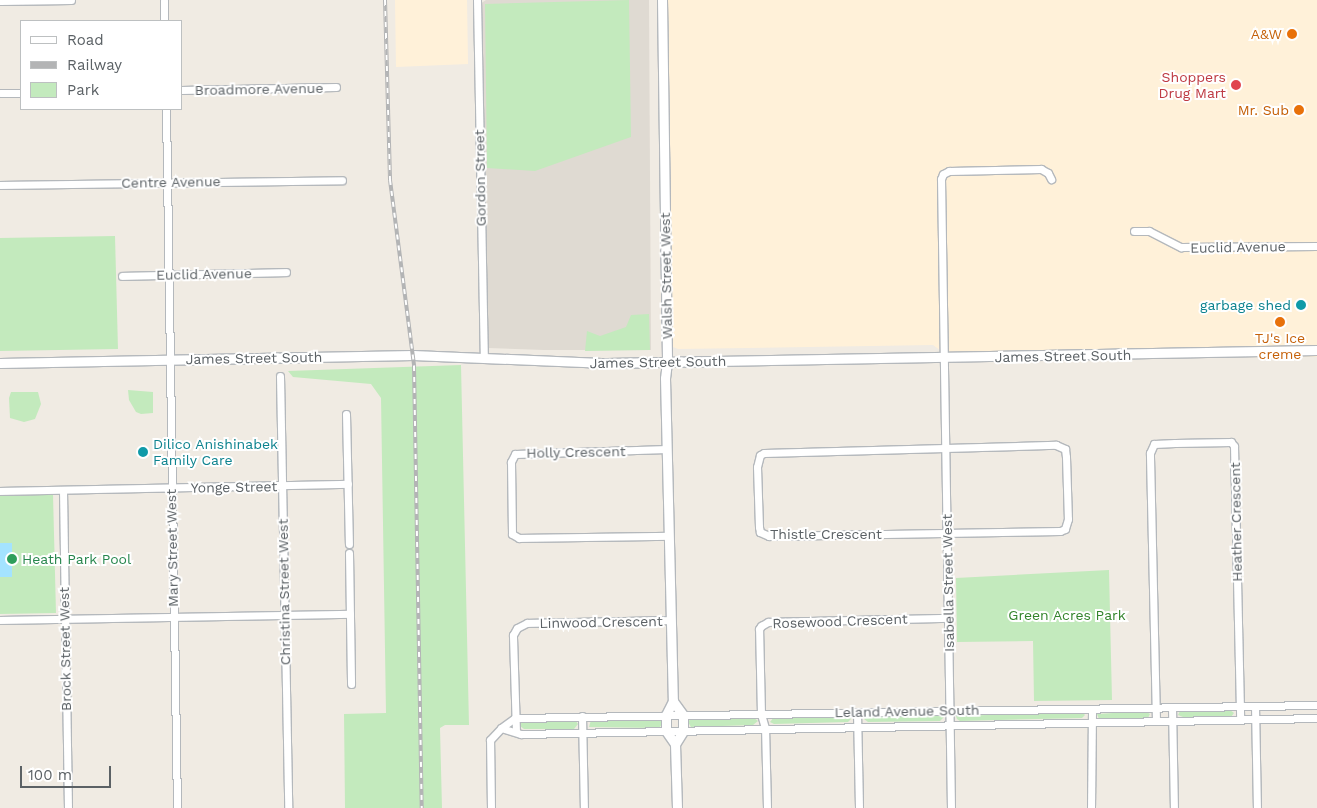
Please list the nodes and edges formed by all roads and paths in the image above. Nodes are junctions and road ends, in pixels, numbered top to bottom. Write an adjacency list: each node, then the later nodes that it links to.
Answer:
1 (71, 0): 5 (street)
2 (164, 0): 6 (street)
3 (477, 0): 22 (street, Gordon Street)
4 (662, 0): 25 (street, Walsh Street West)
5 (0, 1)
6 (164, 20)
7 (336, 87): 8 (street, Broadmore Avenue)
8 (182, 90)
9 (20, 93): 10 (street)
10 (0, 94)
11 (166, 110): 14 (street, Mary Street West)
12 (1051, 179): 23 (street, Isabella Street West)
13 (342, 180): 14 (street, Centre Avenue)
14 (168, 182): 15 (street, Centre Avenue); 19 (street, Mary Street West)
15 (0, 185)
16 (1134, 231): 17 (street, Euclid Avenue)
17 (1317, 246)
18 (286, 272): 19 (street, Euclid Avenue)
19 (170, 275): 20 (street, Euclid Avenue); 24 (street, Mary Street West)
20 (122, 276)
21 (1317, 350): 23 (street, James Street South)
22 (484, 357): 24 (street, James Street South); 25 (street, James Street South)
23 (944, 358): 25 (street, James Street South); 29 (street, Isabella Street West)
24 (171, 360): 26 (street, James Street South); 33 (street, Mary Street West)
25 (667, 362): 30 (street, Walsh Street West)
26 (0, 363)
27 (280, 376): 32 (street, Christina Street West)
28 (346, 414): 31 (street)
29 (946, 447): 36 (street, Isabella Street West); 36 (street); 36 (street, Thistle Crescent)
30 (667, 449): 37 (street, Walsh Street West); 37 (street, Holly Crescent)
31 (348, 484): 32 (street, Yonge Street); 38 (street)
32 (282, 486): 33 (street, Yonge Street); 42 (street, Christina Street West)
33 (171, 487): 34 (street, Yonge Street); 41 (street, Mary Street West)
34 (63, 490): 35 (street, Yonge Street); 44 (street, Brock Street West)
35 (0, 491)
36 (947, 532): 43 (street, Isabella Street West)
37 (669, 536): 46 (street, Walsh Street West)
38 (349, 544)
39 (349, 553): 40 (street)
40 (350, 614): 42 (street); 47 (street)
41 (174, 616): 42 (street); 44 (street); 78 (street, Mary Street West)
42 (284, 616): 79 (street, Christina Street West)
43 (948, 618): 55 (street, Isabella Street West); 57 (street, Rosewood Crescent)
44 (65, 619): 45 (street); 77 (street, Brock Street West)
45 (0, 620)
46 (671, 620): 48 (street, Walsh Street West); 61 (street, Linwood Crescent)
47 (351, 684)
48 (673, 701): 58 (street, Walsh Street West); 59 (street)
49 (1317, 705): 51 (street, Leland Avenue South)
50 (1240, 706): 51 (street, Leland Avenue South); 52 (street, Heather Crescent); 53 (street, Leland Avenue South); 63 (street, Heather Crescent)
51 (1255, 706): 64 (street)
52 (1156, 707): 53 (street, Leland Avenue South); 54 (street, Leland Avenue South); 65 (street, Heather Crescent)
53 (1172, 707): 66 (street)
54 (1092, 708): 55 (street, Leland Avenue South); 67 (street)
55 (950, 710): 56 (street, Leland Avenue South); 68 (street, Isabella Street West)
56 (857, 712): 57 (street, Leland Avenue South); 69 (street)
57 (761, 714): 59 (street, Leland Avenue South); 71 (street, Rosewood Crescent)
58 (666, 715): 59 (street, Leland Avenue South); 60 (street, Leland Avenue South); 72 (street, Walsh Street West)
59 (683, 715): 73 (street)
60 (582, 716): 61 (street, Leland Avenue South); 75 (street)
61 (515, 718): 70 (street); 74 (street, Linwood Crescent)
62 (1317, 718): 64 (street, Leland Avenue South)
63 (1240, 719): 64 (street, Leland Avenue South); 66 (street, Leland Avenue South)
64 (1255, 719): 88 (street)
65 (1156, 721): 66 (street, Leland Avenue South); 67 (street, Leland Avenue South)
66 (1172, 721): 87 (street)
67 (1092, 723): 68 (street, Leland Avenue South); 86 (street)
68 (950, 724): 69 (street, Leland Avenue South); 85 (street, Isabella Street West)
69 (857, 726): 71 (street, Leland Avenue South); 84 (street)
70 (501, 728): 74 (street, Leland Avenue South); 80 (street)
71 (764, 728): 73 (street, Leland Avenue South); 83 (street, Rosewood Crescent)
72 (666, 731): 73 (street, Leland Avenue South); 75 (street, Leland Avenue South); 76 (street)
73 (683, 731): 76 (street)
74 (516, 732): 75 (street, Leland Avenue South)
75 (582, 732): 81 (street)
76 (675, 744): 82 (street)
77 (68, 808)
78 (177, 808)
79 (288, 808)
80 (491, 808)
81 (584, 808)
82 (677, 808)
83 (767, 808)
84 (859, 808)
85 (951, 808)
86 (1091, 808)
87 (1174, 808)
88 (1257, 808)

